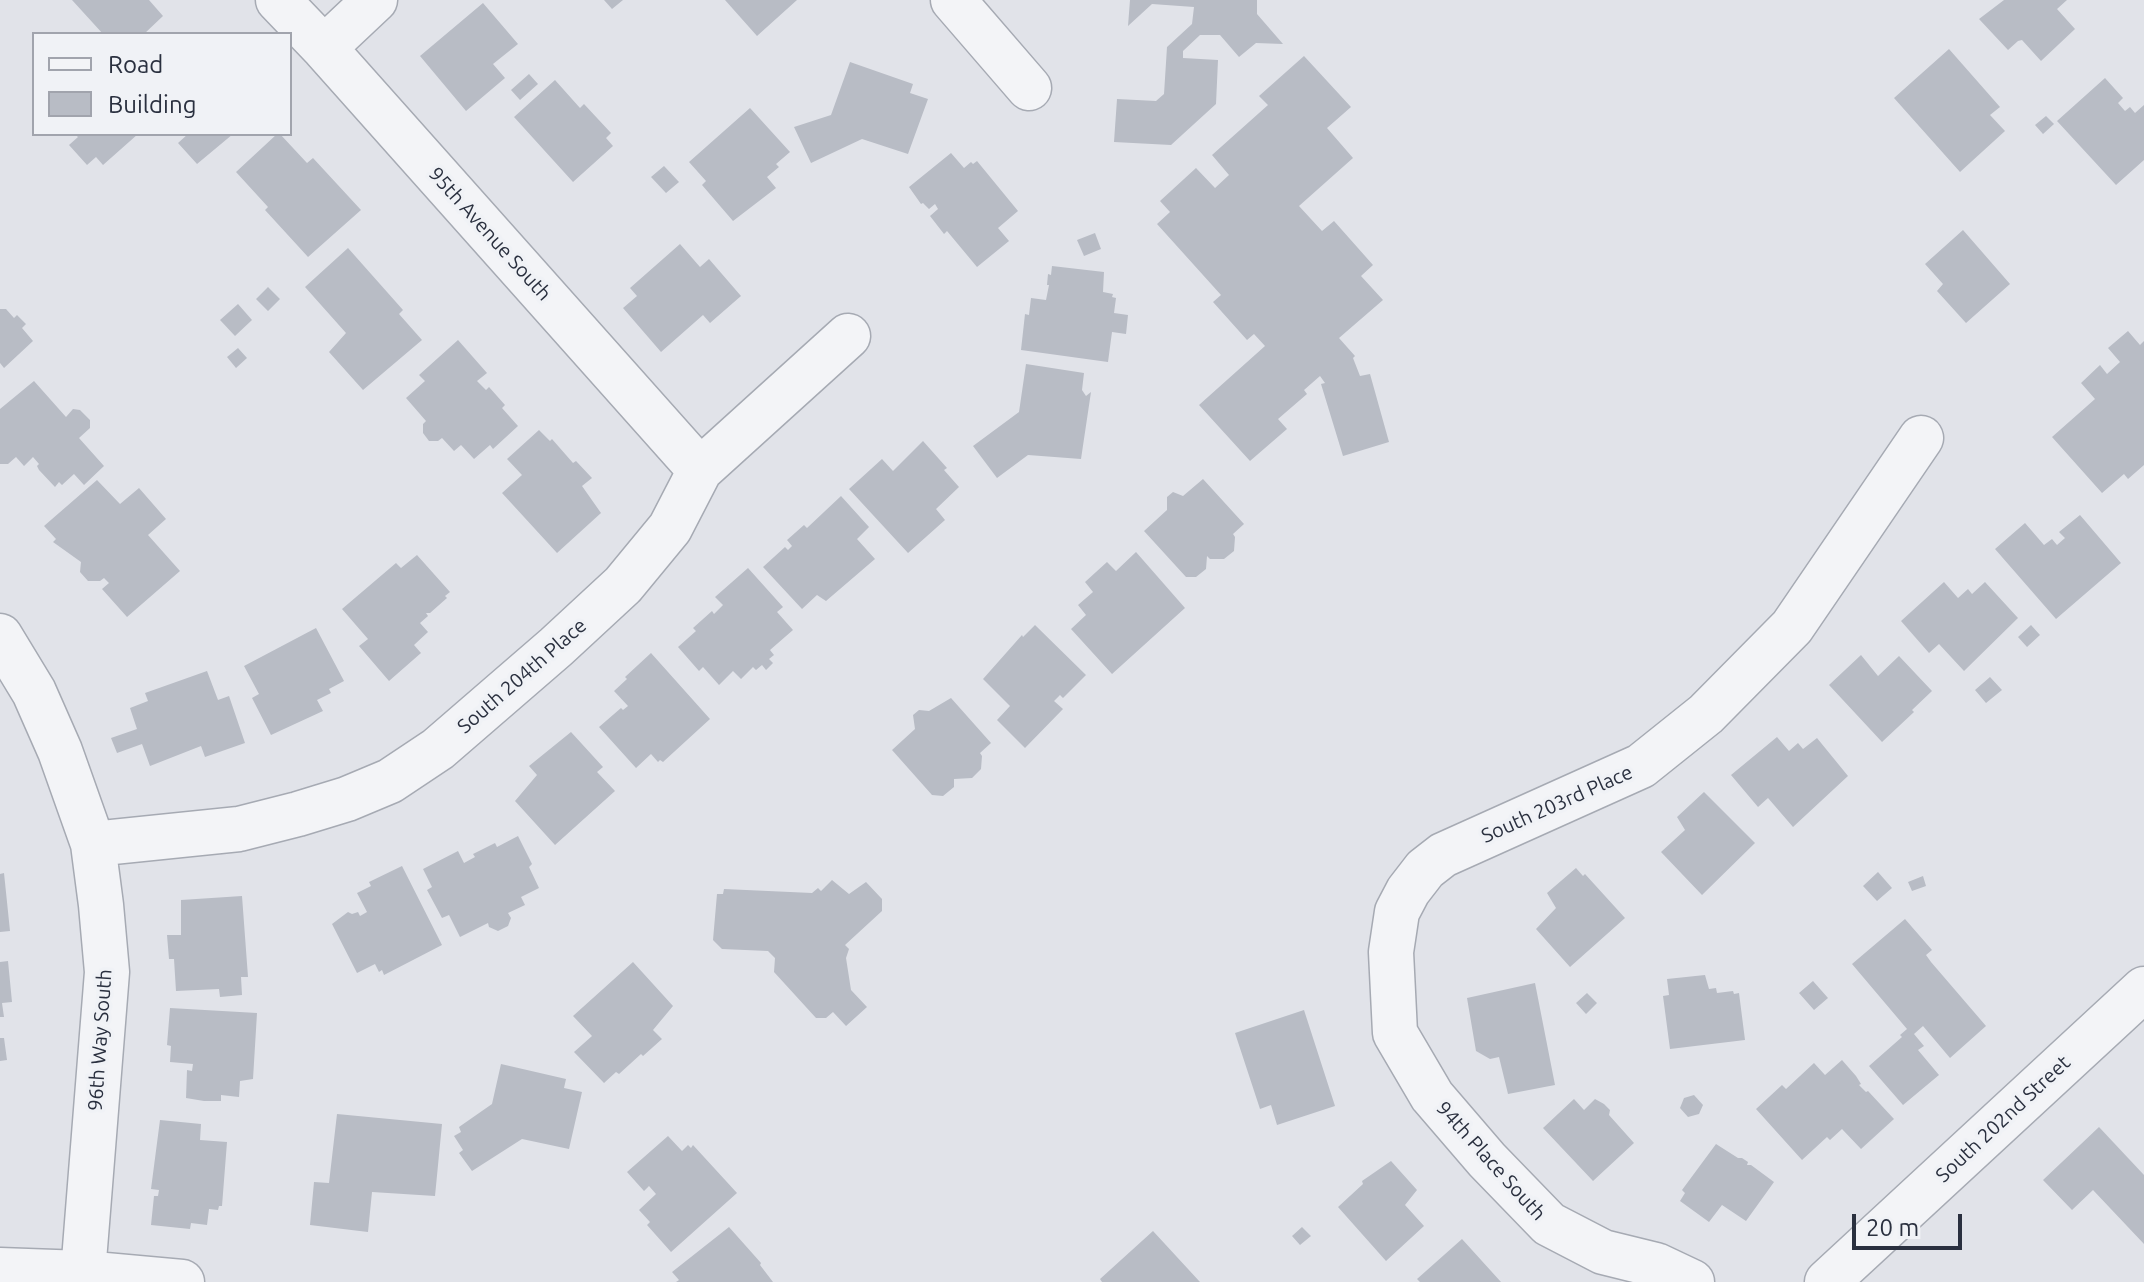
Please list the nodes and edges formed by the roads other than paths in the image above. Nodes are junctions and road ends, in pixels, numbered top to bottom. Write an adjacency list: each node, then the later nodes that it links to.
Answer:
1 (278, 0): 4 (street, 95th Avenue South)
2 (375, 0): 4 (street)
3 (953, 0): 5 (street)
4 (324, 48): 8 (street, 95th Avenue South)
5 (1029, 88)
6 (848, 336): 8 (street, South 204th Place)
7 (1921, 438): 11 (street, South 203rd Place)
8 (700, 470): 10 (street, South 204th Place)
9 (0, 636): 10 (street, 96th Way South)
10 (93, 844): 14 (street, 96th Way South)
11 (1391, 952): 16 (street, 94th Place South)
12 (2144, 989): 17 (street, South 202nd Street)
13 (0, 1270): 14 (street)
14 (83, 1273): 15 (street)
15 (182, 1282)
16 (1692, 1282)
17 (1827, 1282)

